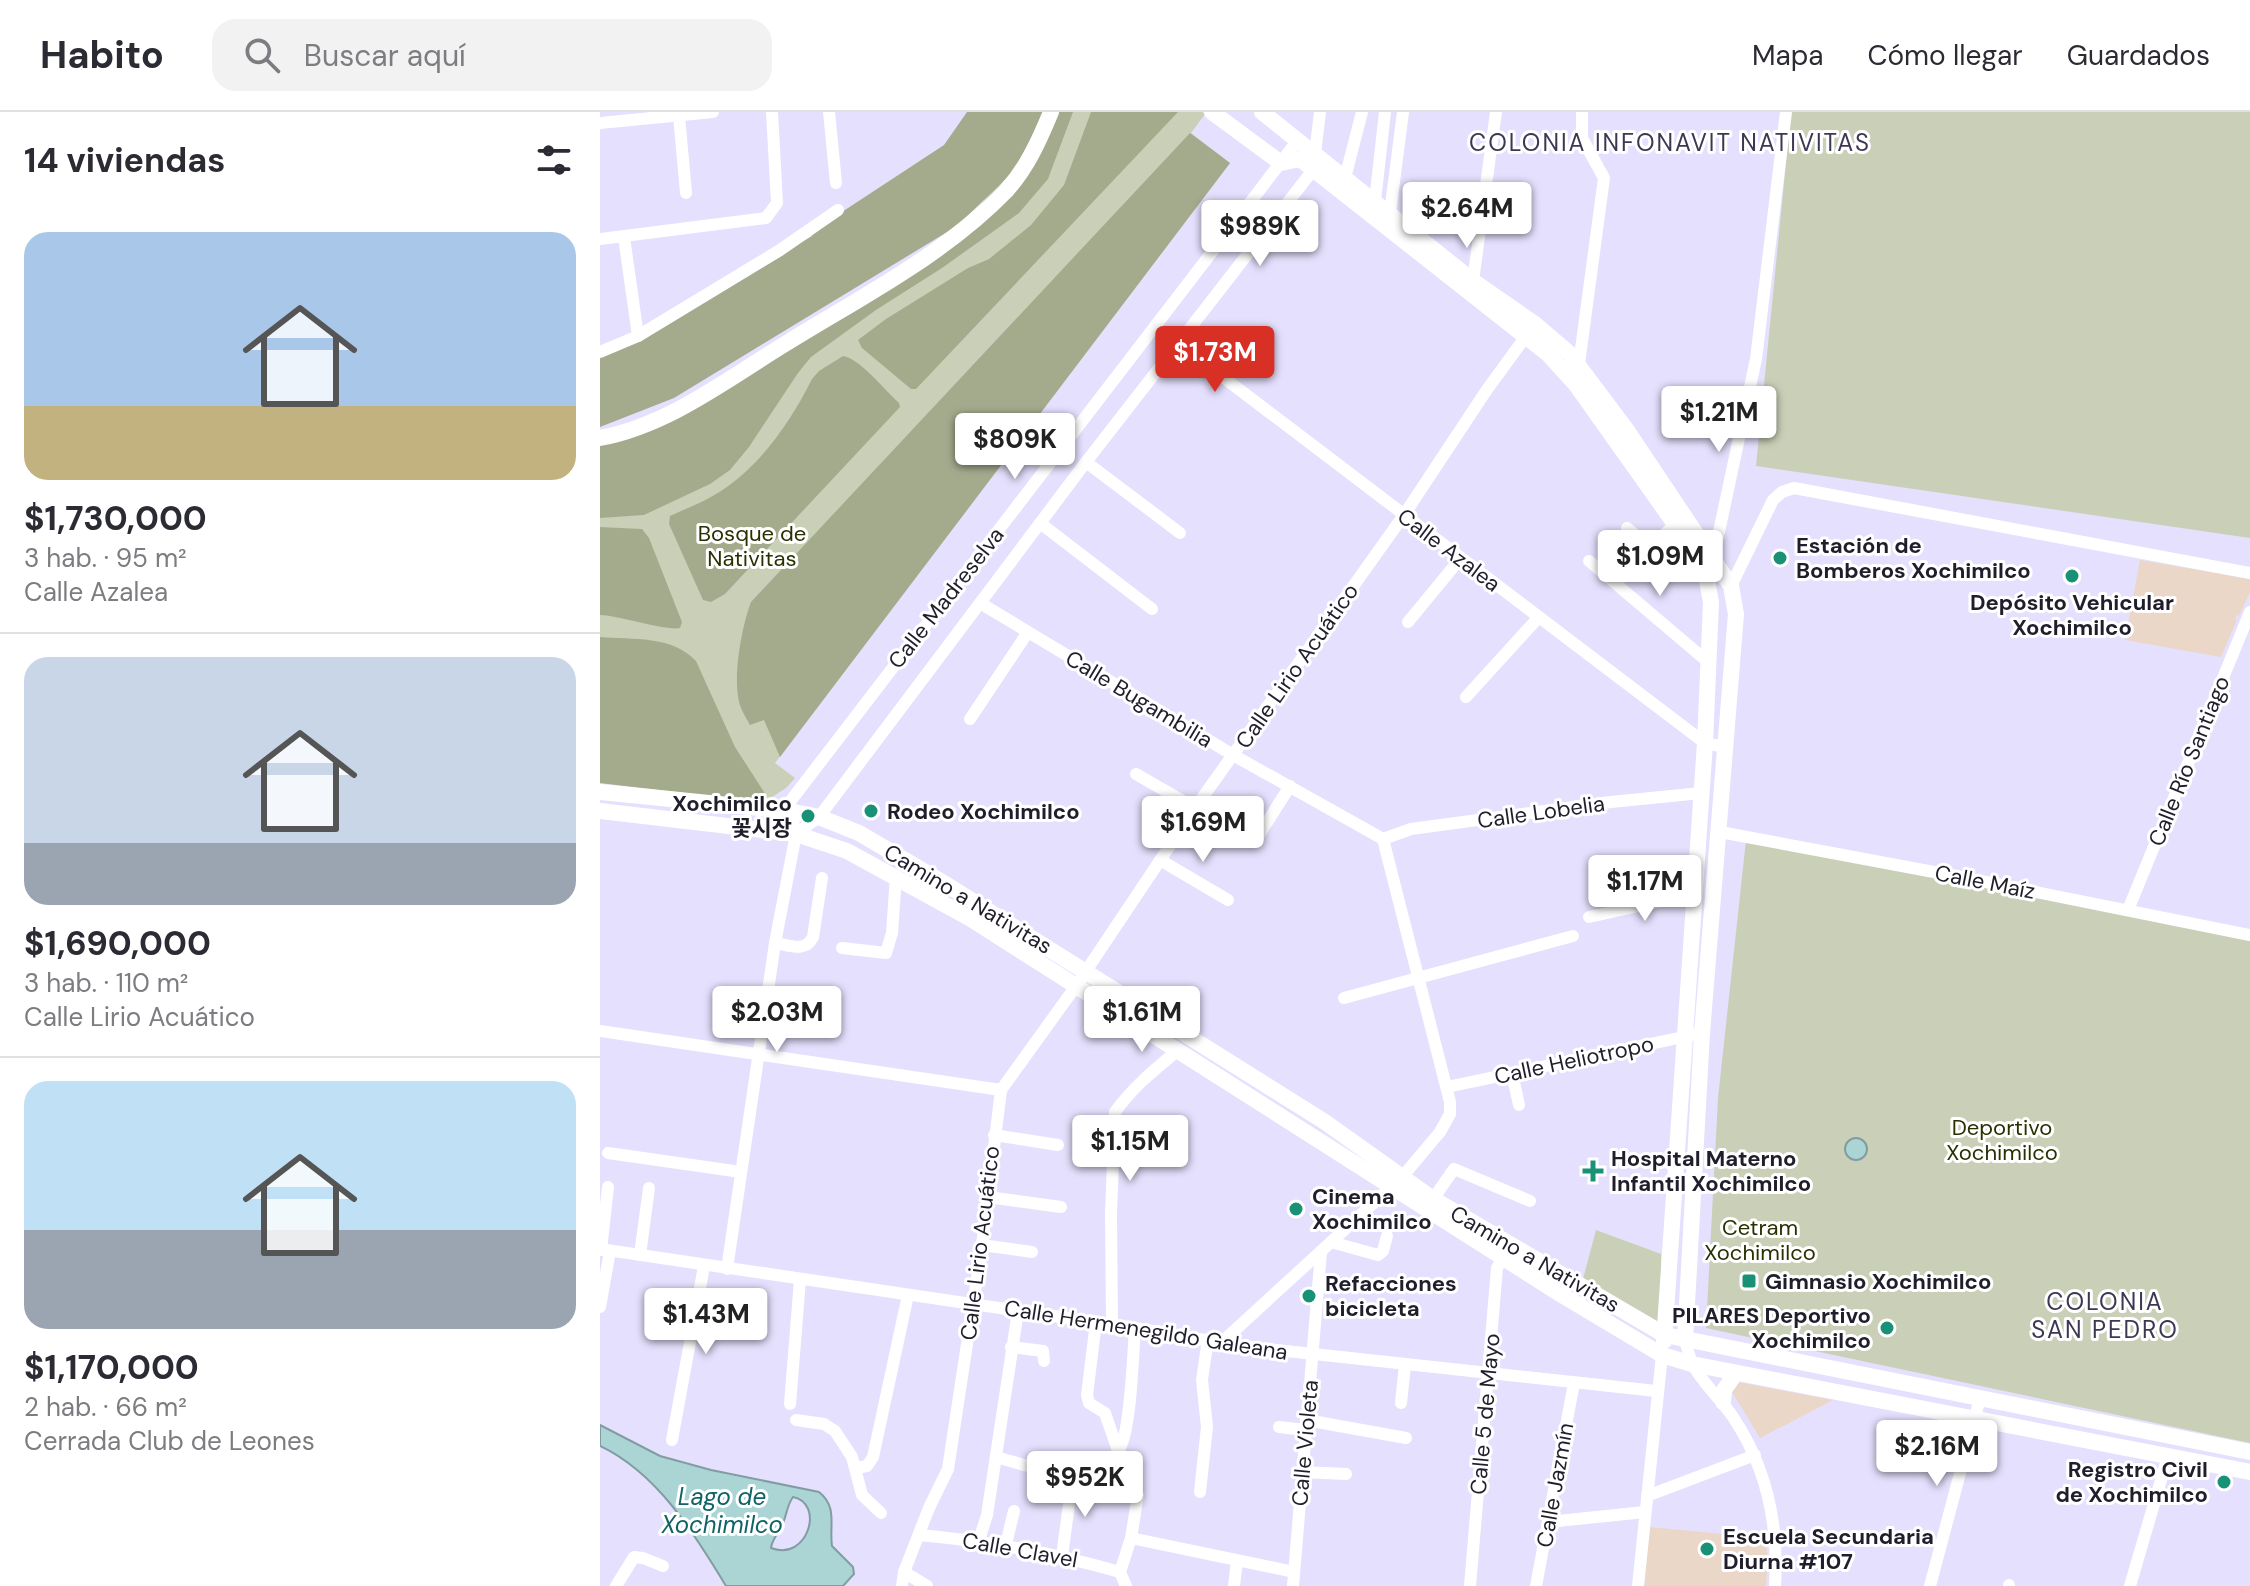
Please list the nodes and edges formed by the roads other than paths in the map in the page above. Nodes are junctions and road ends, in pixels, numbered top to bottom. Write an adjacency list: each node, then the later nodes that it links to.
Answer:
1 (713, 112): 15 (street)
2 (772, 112): 27 (street)
3 (829, 112): 22 (street)
4 (1051, 112): 35 (main road)
5 (1212, 112): 20 (main road)
6 (1262, 112): 16 (main road)
7 (1320, 112): 19 (street)
8 (1362, 112): 21 (street)
9 (1385, 112): 24 (street)
10 (1403, 112): 26 (street)
11 (1496, 112): 29 (street)
12 (1582, 112): 34 (street)
13 (1786, 112): 43 (street)
14 (641, 116): 15 (street); 17 (street)
15 (679, 116): 23 (street)
16 (1278, 118): 18 (main road)
17 (600, 123)
18 (1298, 140): 19 (main road); 20 (street, Calle Madreselva)
19 (1314, 162): 20 (main road); 21 (main road); 30 (main road); 32 (street, Calle Madreselva)
20 (1281, 163): 37 (street, Calle Madreselva)
21 (1345, 178): 24 (main road)
22 (836, 183)
23 (686, 193)
24 (1375, 201): 26 (main road)
25 (838, 210): 31 (street)
26 (1390, 213): 29 (main road)
27 (624, 237): 28 (street); 31 (street)
28 (600, 239)
29 (1473, 281): 30 (main road)
30 (1531, 330): 34 (main road); 38 (street, Calle Lirio Acuático); 40 (main road)
31 (638, 336): 33 (street)
32 (1178, 343): 36 (street, Calle Madreselva); 38 (street, Calle Azalea)
33 (600, 352)
34 (1579, 364): 43 (main road)
35 (600, 438)
36 (1086, 462): 39 (street, Calle Madreselva); 42 (street)
37 (1027, 495): 39 (street); 67 (street, Calle Madreselva)
38 (1404, 515): 44 (street, Calle Azalea); 60 (street, Calle Lirio Acuático)
39 (1044, 518): 49 (street, Calle Madreselva); 50 (street)
40 (1674, 525): 41 (street); 43 (main road)
41 (1627, 528)
42 (1180, 533)
43 (1699, 551): 46 (street); 48 (main road); 55 (main road)
44 (1460, 559): 52 (street, Calle Azalea); 53 (street)
45 (1589, 561): 55 (street)
46 (1655, 571)
47 (2250, 573): 48 (street)
48 (1731, 586): 59 (main road)
49 (980, 603): 54 (street, Calle Bugambilia); 68 (street, Calle Madreselva)
50 (1152, 609)
51 (2250, 612): 78 (street, Calle Río Santiago)
52 (1538, 618): 56 (street); 58 (street, Calle Azalea)
53 (1408, 622)
54 (1028, 632): 57 (street); 60 (street, Calle Bugambilia)
55 (1708, 662): 58 (main road)
56 (1466, 697)
57 (970, 719)
58 (1705, 743): 59 (street, Calle Azalea); 64 (main road)
59 (1725, 747): 69 (main road)
60 (1233, 755): 62 (street, Calle Bugambilia); 65 (street, Calle Lirio Acuático)
61 (1136, 774): 65 (street)
62 (1290, 786): 71 (street); 72 (street, Calle Bugambilia)
63 (600, 792): 67 (main road, Camino a Nativitas)
64 (1701, 793): 72 (street, Calle Lobelia); 76 (main road)
65 (1195, 808): 73 (street, Calle Lirio Acuático)
66 (600, 811): 70 (main road, Camino a Nativitas)
67 (789, 811): 68 (main road, Camino a Nativitas); 70 (street)
68 (819, 817): 70 (street, Calle Madreselva); 84 (main road, Camino a Nativitas)
69 (1720, 832): 78 (street, Calle Maíz); 89 (main road)
70 (796, 834): 74 (main road, Camino a Nativitas); 82 (street)
71 (1257, 838)
72 (1383, 839): 85 (street)
73 (1160, 860): 77 (street); 84 (street, Calle Lirio Acuático)
74 (896, 876): 83 (street); 86 (main road, Camino a Nativitas)
75 (822, 878): 82 (street)
76 (1693, 894): 79 (street); 90 (main road)
77 (1228, 900)
78 (2128, 910): 80 (street, Calle Maíz)
79 (1589, 917)
80 (2250, 935)
81 (1573, 936): 85 (street)
82 (775, 943): 92 (street)
83 (842, 948)
84 (1086, 971): 86 (street, Calle Lirio Acuático); 102 (main road, Camino a Nativitas)
85 (1420, 979): 87 (street); 94 (street)
86 (1076, 986): 91 (main road, Camino a Nativitas); 95 (street, Calle Lirio Acuático)
87 (1344, 998)
88 (600, 1031): 92 (street)
89 (1702, 1033): 90 (street, Calle Heliotropo); 98 (main road)
90 (1683, 1037): 93 (street, Calle Heliotropo); 98 (main road)
91 (1176, 1052): 105 (main road, Camino a Nativitas); 128 (street)
92 (759, 1053): 95 (street); 101 (street)
93 (1512, 1073): 94 (street, Calle Heliotropo); 96 (street)
94 (1447, 1087): 102 (street)
95 (1001, 1090): 97 (street, Calle Lirio Acuático)
96 (1519, 1105)
97 (994, 1135): 99 (street); 106 (street, Calle Lirio Acuático)
98 (1687, 1141): 109 (main road)
99 (1058, 1145)
100 (608, 1153): 101 (street)
101 (741, 1172): 120 (street)
102 (1403, 1176): 105 (street); 107 (main road, Camino a Nativitas)
103 (608, 1187): 114 (street)
104 (649, 1188): 118 (street)
105 (1391, 1188): 112 (street); 117 (main road, Camino a Nativitas)
106 (988, 1197): 110 (street); 113 (street, Calle Lirio Acuático)
107 (1433, 1199): 108 (street); 117 (main road, Camino a Nativitas)
108 (1530, 1201)
109 (1683, 1205): 130 (main road); 132 (main road)
110 (1061, 1207)
111 (1387, 1236): 112 (street)
112 (1331, 1242): 116 (street)
113 (982, 1245): 115 (street); 124 (street, Calle Lirio Acuático)
114 (604, 1250): 118 (street, Calle Hermenegildo Galeana); 125 (street)
115 (1032, 1252)
116 (1321, 1252): 133 (street); 135 (street, Calle Violeta)
117 (1506, 1252): 122 (main road, Camino a Nativitas); 141 (street, Calle 5 de Mayo)
118 (640, 1255): 119 (street, Calle Hermenegildo Galeana)
119 (704, 1266): 120 (street, Calle Hermenegildo Galeana); 155 (street)
120 (727, 1269): 121 (street, Calle Hermenegildo Galeana)
121 (800, 1280): 123 (street, Calle Hermenegildo Galeana); 147 (street)
122 (1564, 1287): 130 (main road, Camino a Nativitas); 136 (main road, Camino a Nativitas)
123 (908, 1295): 124 (street, Calle Hermenegildo Galeana); 161 (street)
124 (973, 1304): 126 (street, Calle Hermenegildo Galeana); 175 (street, Calle Lirio Acuático)
125 (600, 1307)
126 (1018, 1311): 127 (street, Calle Hermenegildo Galeana); 134 (street)
127 (1096, 1322): 128 (street, Calle Hermenegildo Galeana); 156 (street)
128 (1112, 1324): 129 (street, Calle Hermenegildo Galeana)
129 (1135, 1328): 131 (street, Calle Hermenegildo Galeana); 156 (street)
130 (1665, 1335): 132 (main road, Camino a Nativitas); 136 (main road)
131 (1208, 1339): 133 (street, Calle Hermenegildo Galeana); 169 (street)
132 (1685, 1340): 138 (street); 144 (main road, Camino a Nativitas)
133 (1222, 1342): 135 (street, Calle Hermenegildo Galeana)
134 (1011, 1347): 137 (street); 160 (street)
135 (1312, 1355): 139 (street, Calle Hermenegildo Galeana); 151 (street, Calle Violeta)
136 (1662, 1355): 138 (main road, Camino a Nativitas); 143 (street)
137 (1044, 1361)
138 (1692, 1364): 140 (main road, Camino a Nativitas); 145 (street)
139 (1405, 1365): 141 (street, Calle Hermenegildo Galeana); 146 (street)
140 (1736, 1373): 145 (main road); 149 (main road, Camino a Nativitas)
141 (1488, 1374): 142 (street, Calle Hermenegildo Galeana); 191 (street, Calle 5 de Mayo)
142 (1574, 1383): 143 (street, Calle Hermenegildo Galeana); 174 (street, Calle Jazmín)
143 (1656, 1391): 170 (street)
144 (1980, 1398): 148 (main road, Camino a Nativitas); 149 (street)
145 (1723, 1402): 158 (street)
146 (1401, 1403)
147 (790, 1404)
148 (2033, 1409): 153 (main road); 157 (main road, Camino a Nativitas)
149 (1975, 1419): 153 (main road, Camino a Nativitas); 195 (street)
150 (796, 1420): 161 (street)
151 (1306, 1425): 152 (street); 154 (street); 163 (street, Calle Violeta)
152 (1279, 1427)
153 (2030, 1430): 159 (main road, Camino a Nativitas)
154 (1406, 1438)
155 (672, 1440)
156 (1118, 1451): 167 (street)
157 (2250, 1452)
158 (1755, 1455): 170 (street); 194 (street)
159 (2168, 1456): 164 (main road, Camino a Nativitas); 196 (street)
160 (996, 1457): 162 (street); 177 (street)
161 (856, 1468): 173 (street)
162 (1047, 1470): 166 (street); 168 (street)
163 (1302, 1472): 165 (street); 184 (street, Calle Violeta)
164 (2250, 1472)
165 (1346, 1474)
166 (1073, 1475): 167 (street); 179 (street)
167 (1115, 1483): 176 (street)
168 (1040, 1492)
169 (1200, 1492)
170 (1647, 1496): 172 (street)
171 (1014, 1511): 178 (street)
172 (1645, 1512): 174 (street); 193 (street)
173 (881, 1513)
174 (1548, 1522): 192 (street, Calle Jazmín)
175 (919, 1535): 177 (street, Calle Clavel); 182 (street, Calle Lirio Acuático)
176 (1131, 1538): 180 (street); 183 (street)
177 (979, 1540): 178 (street, Calle Clavel)
178 (1006, 1544): 179 (street, Calle Clavel)
179 (1062, 1556): 183 (street, Calle Clavel)
180 (1237, 1561): 184 (street); 189 (street)
181 (663, 1566): 185 (street)
182 (904, 1572): 186 (street, Calle Lirio Acuático); 187 (street)
183 (1120, 1572): 188 (street)
184 (1294, 1572): 190 (street, Calle Violeta)
185 (616, 1586)
186 (902, 1586)
187 (927, 1586)
188 (1126, 1586)
189 (1234, 1586)
190 (1293, 1586)
191 (1470, 1586)
192 (1536, 1586)
193 (1638, 1586)
194 (1775, 1586)
195 (1930, 1586)
196 (2130, 1586)

